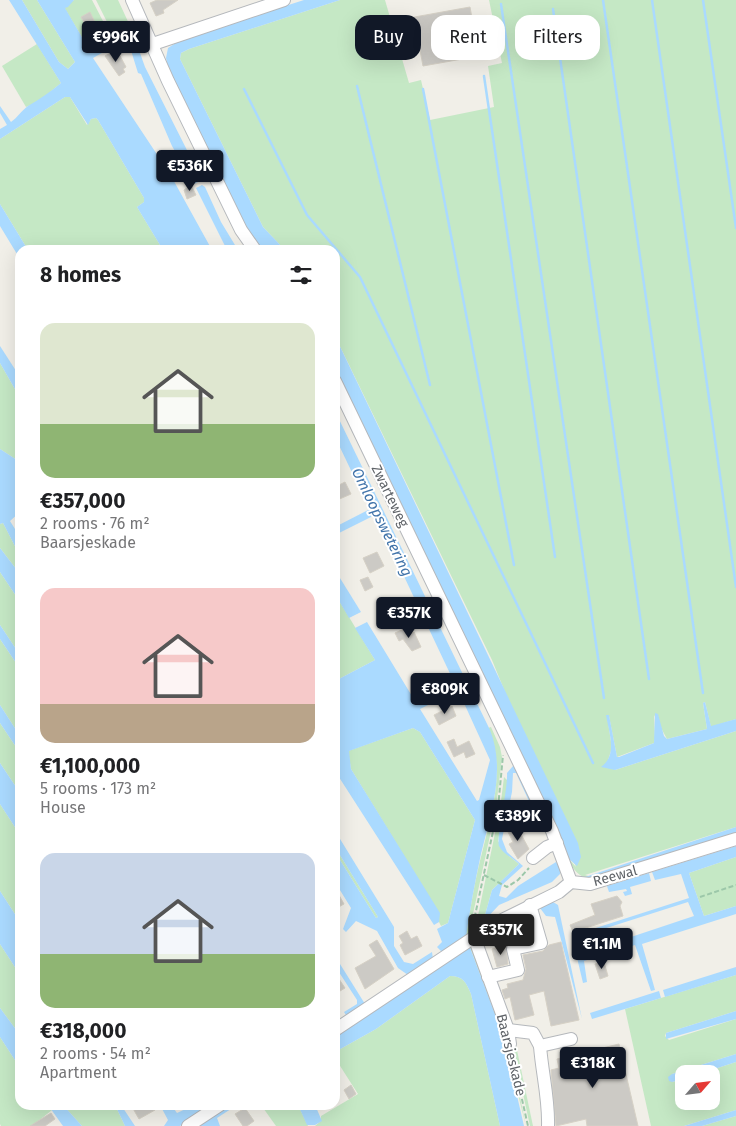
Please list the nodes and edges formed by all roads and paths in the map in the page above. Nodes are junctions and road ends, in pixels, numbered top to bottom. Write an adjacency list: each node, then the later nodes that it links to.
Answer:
1 (132, 0): 3 (street)
2 (284, 0): 3 (street)
3 (153, 44): 4 (street)
4 (251, 245)
5 (340, 395): 8 (street, Zwarteweg)
6 (503, 751): 10 (path)
7 (736, 839): 11 (street, Reewal)
8 (557, 843): 9 (street); 11 (street, Zwarteweg)
9 (533, 858): 10 (path)
10 (484, 875): 15 (path)
11 (571, 882): 14 (street)
12 (736, 885): 13 (path)
13 (700, 896)
14 (530, 905): 15 (street); 16 (street)
15 (467, 942): 16 (street, Baarsjeskade); 17 (street)
16 (488, 977): 18 (street, Baarsjeskade)
17 (340, 1027)
18 (508, 1030): 20 (street, Baarsjeskade); 21 (street)
19 (571, 1039): 21 (street)
20 (510, 1044): 24 (path, Baarsjeskade)
21 (540, 1046): 25 (street)
22 (212, 1110): 23 (street)
23 (188, 1126)
24 (528, 1126)
25 (548, 1126)

